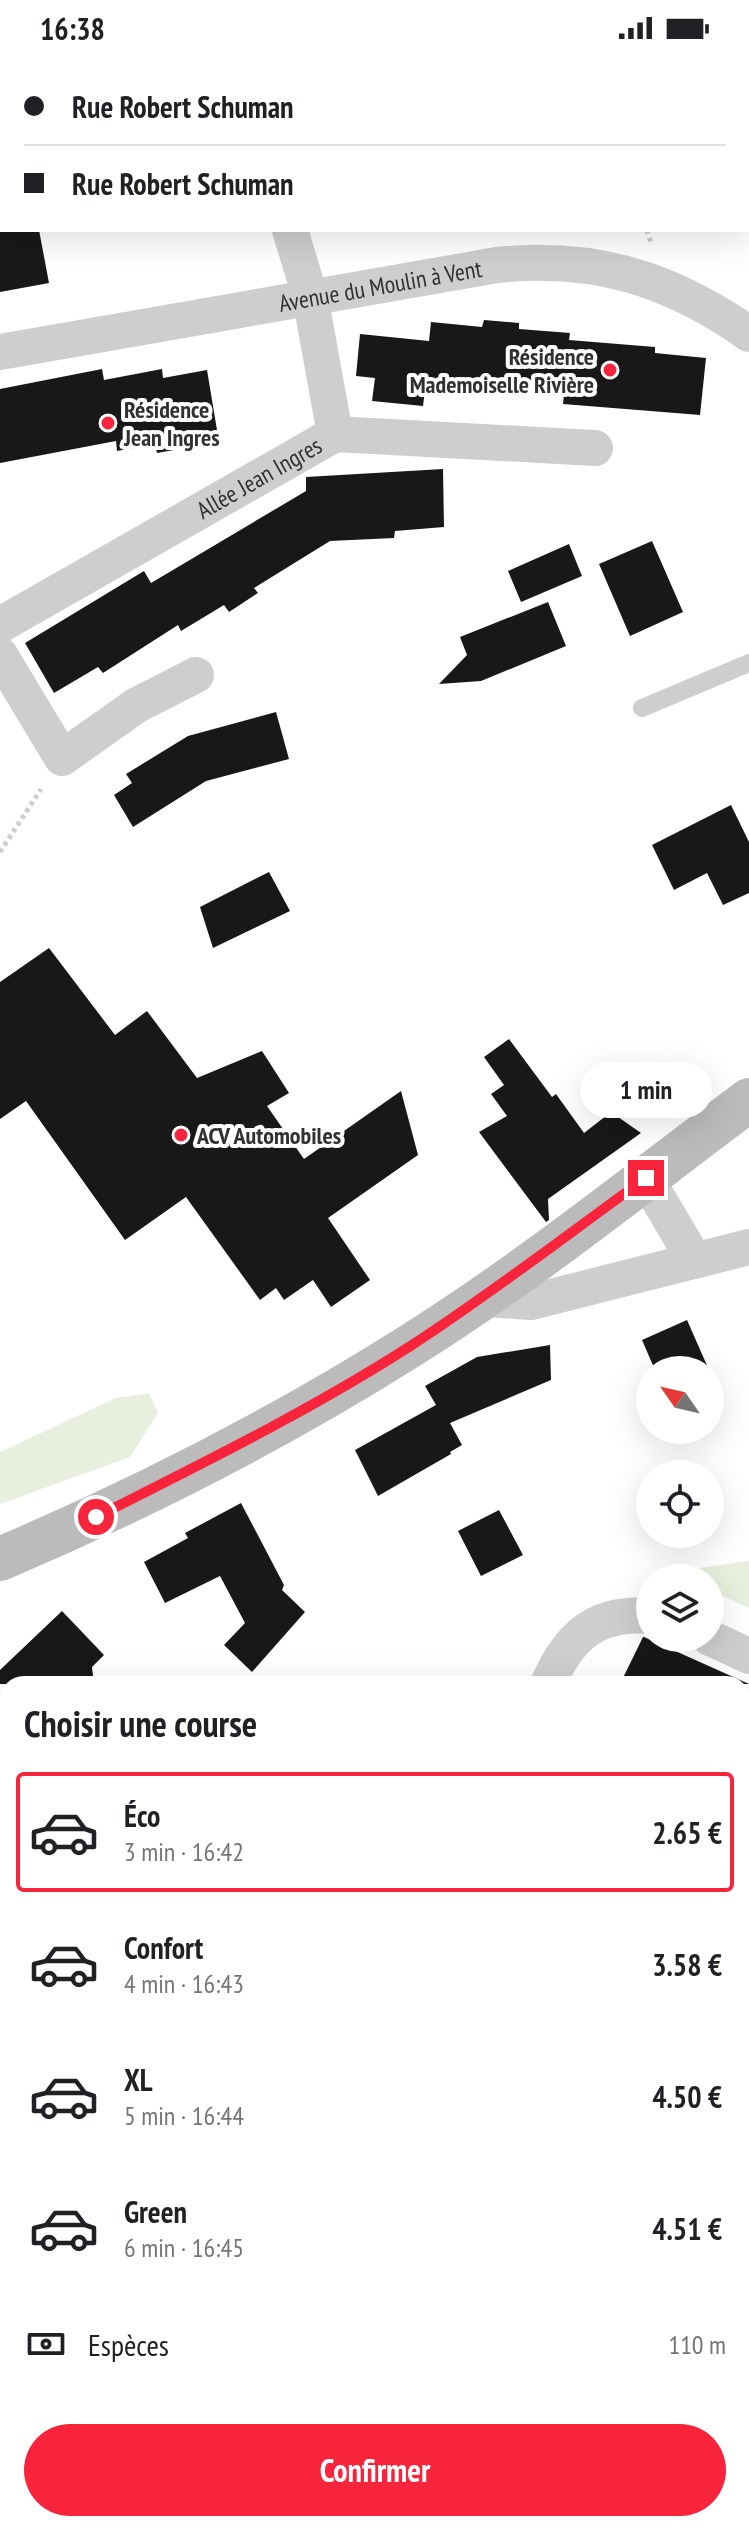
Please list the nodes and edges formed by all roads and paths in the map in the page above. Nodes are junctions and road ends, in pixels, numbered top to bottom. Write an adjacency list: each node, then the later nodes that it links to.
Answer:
1 (291, 232): 2 (street)
2 (310, 296): 3 (street, Avenue du Moulin à Vent); 4 (street, Avenue du Moulin à Vent); 5 (street)
3 (749, 334)
4 (0, 352)
5 (335, 434): 6 (street, Allée Jean Ingres); 7 (street, Allée Jean Ingres)
6 (595, 448)
7 (0, 625)
8 (0, 655): 12 (street)
9 (749, 663): 11 (lane)
10 (196, 675): 12 (street)
11 (642, 708)
12 (62, 758): 13 (path)
13 (0, 852)
14 (749, 1100): 15 (main road)
15 (646, 1178): 17 (street); 18 (main road)
16 (749, 1247): 17 (street)
17 (695, 1261): 18 (street)
18 (485, 1295): 19 (main road)
19 (0, 1559)
20 (636, 1617): 23 (street)
21 (724, 1644): 22 (street)
22 (749, 1656)
23 (552, 1676)

